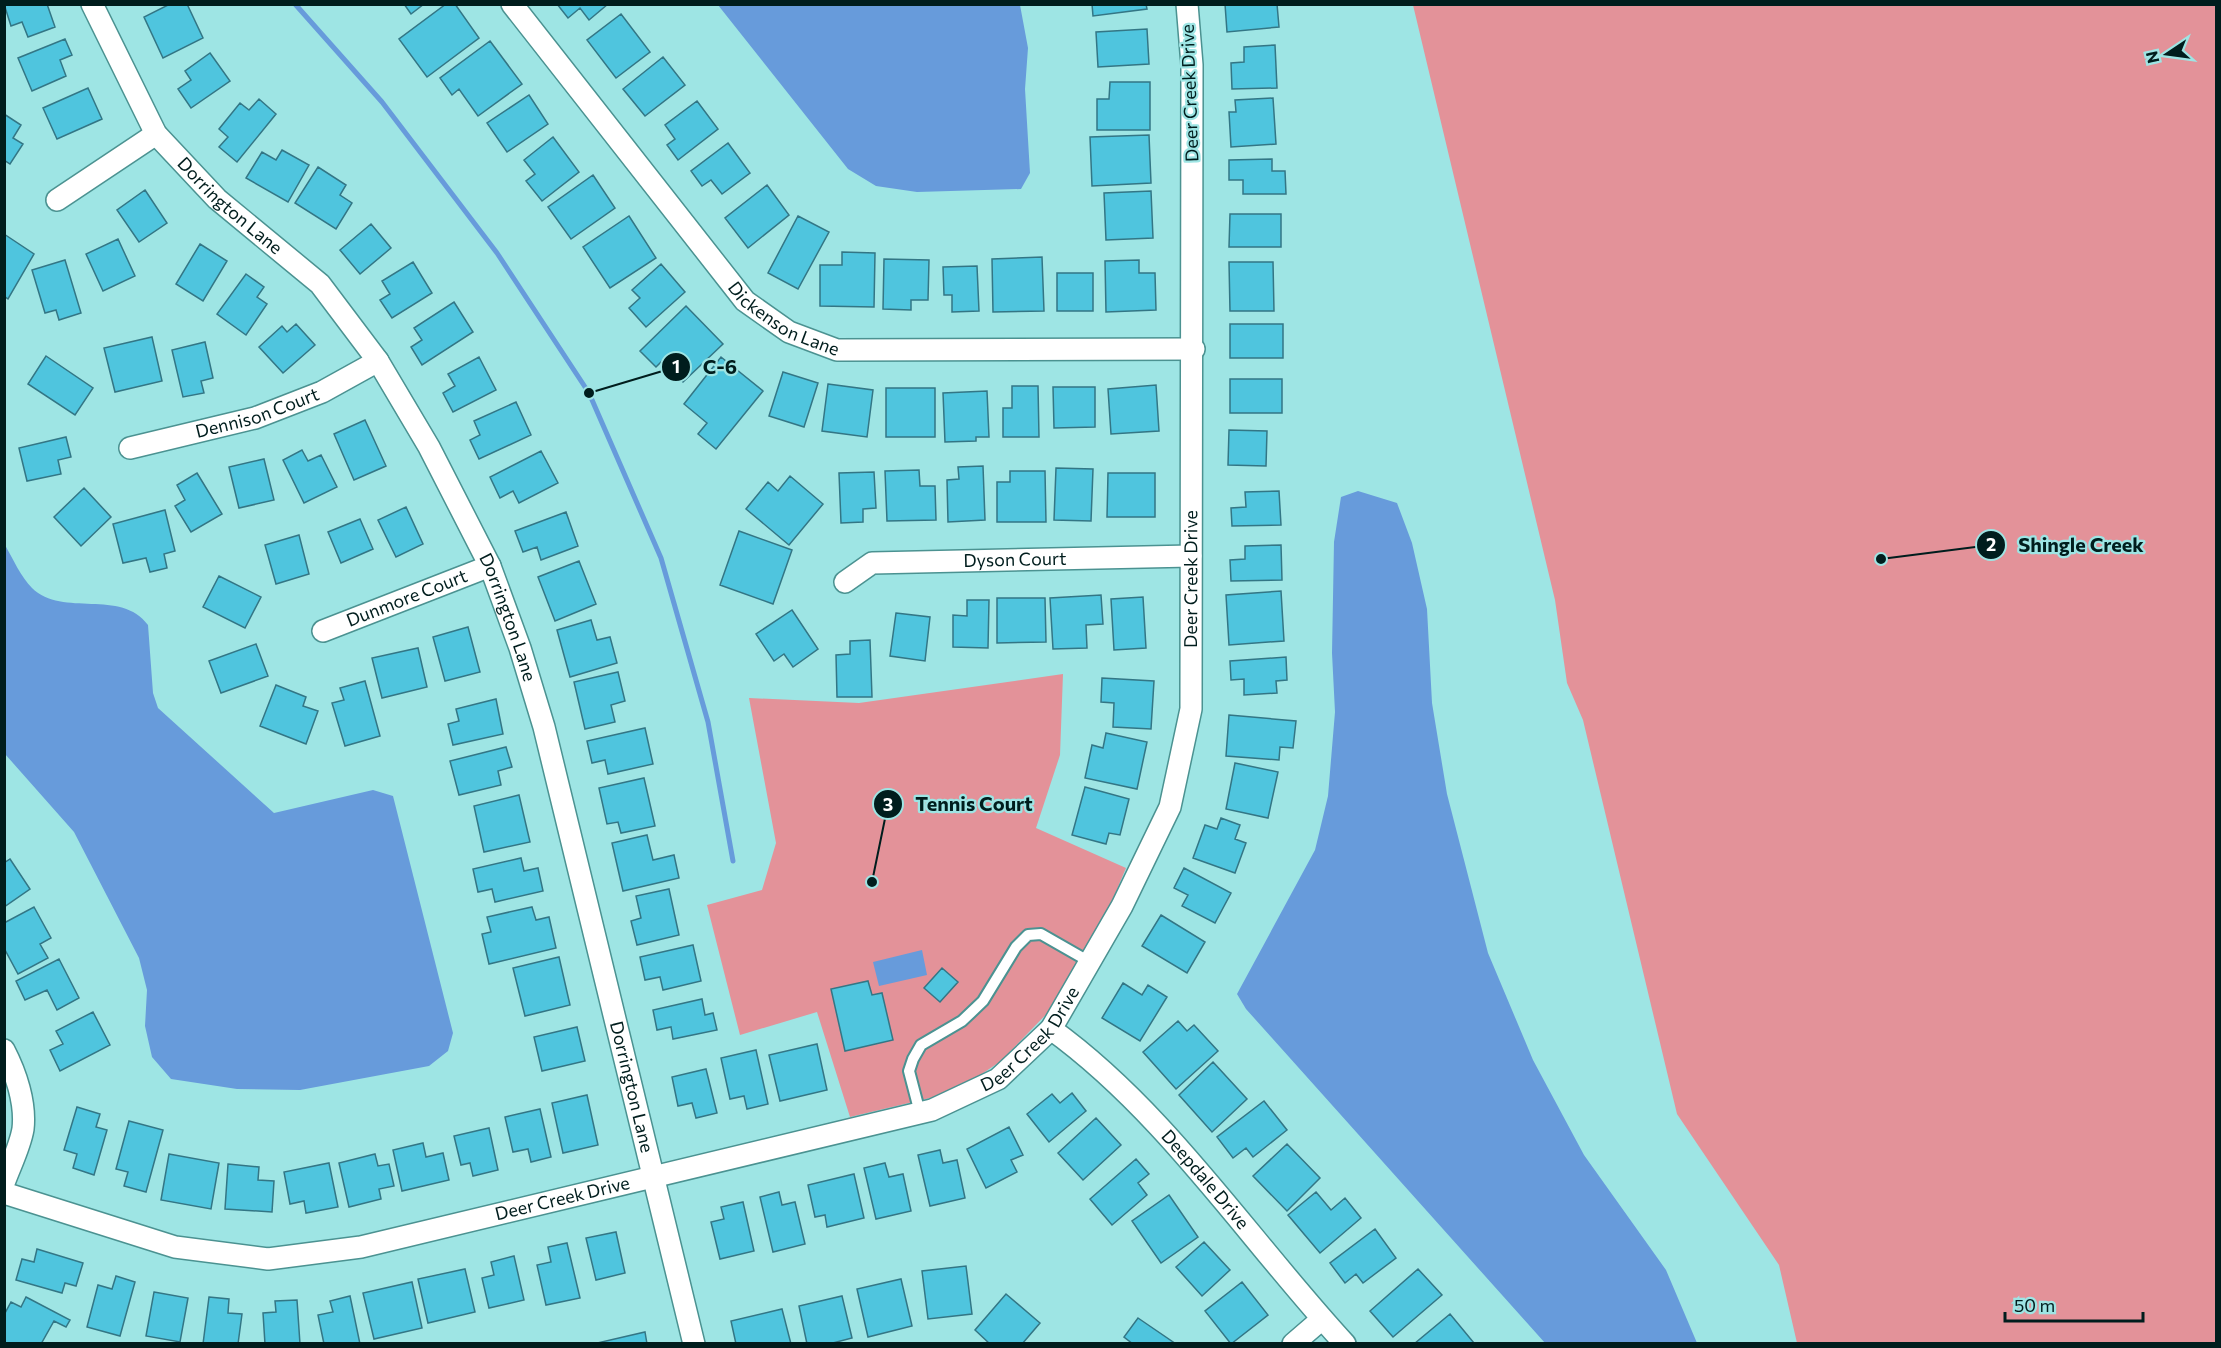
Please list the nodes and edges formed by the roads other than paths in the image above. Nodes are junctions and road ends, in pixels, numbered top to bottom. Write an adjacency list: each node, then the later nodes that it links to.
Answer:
1 (92, 4): 4 (street, Dorrington Lane)
2 (512, 4): 6 (street, Dickenson Lane)
3 (1187, 4): 6 (street, Deer Creek Drive)
4 (156, 134): 5 (street); 7 (street, Dorrington Lane)
5 (57, 200)
6 (1194, 349): 9 (street, Deer Creek Drive)
7 (378, 361): 8 (street, Dennison Court); 10 (street, Dorrington Lane)
8 (130, 448)
9 (1191, 556): 11 (street, Dyson Court); 13 (street, Deer Creek Drive)
10 (490, 566): 12 (street, Dunmore Court); 17 (street, Dorrington Lane)
11 (844, 582)
12 (323, 631)
13 (1090, 962): 14 (street, Deer Creek Drive); 16 (lane)
14 (1051, 1029): 16 (street, Deer Creek Drive); 20 (street, Deepdale Drive)
15 (4, 1050): 18 (street)
16 (920, 1113): 17 (street, Deer Creek Drive)
17 (652, 1176): 19 (street, Deer Creek Drive); 21 (street, Dorrington Lane)
18 (4, 1183)
19 (4, 1193)
20 (1322, 1319): 22 (street); 23 (street, Deepdale Drive)
21 (694, 1344)
22 (1293, 1344)
23 (1345, 1344)

